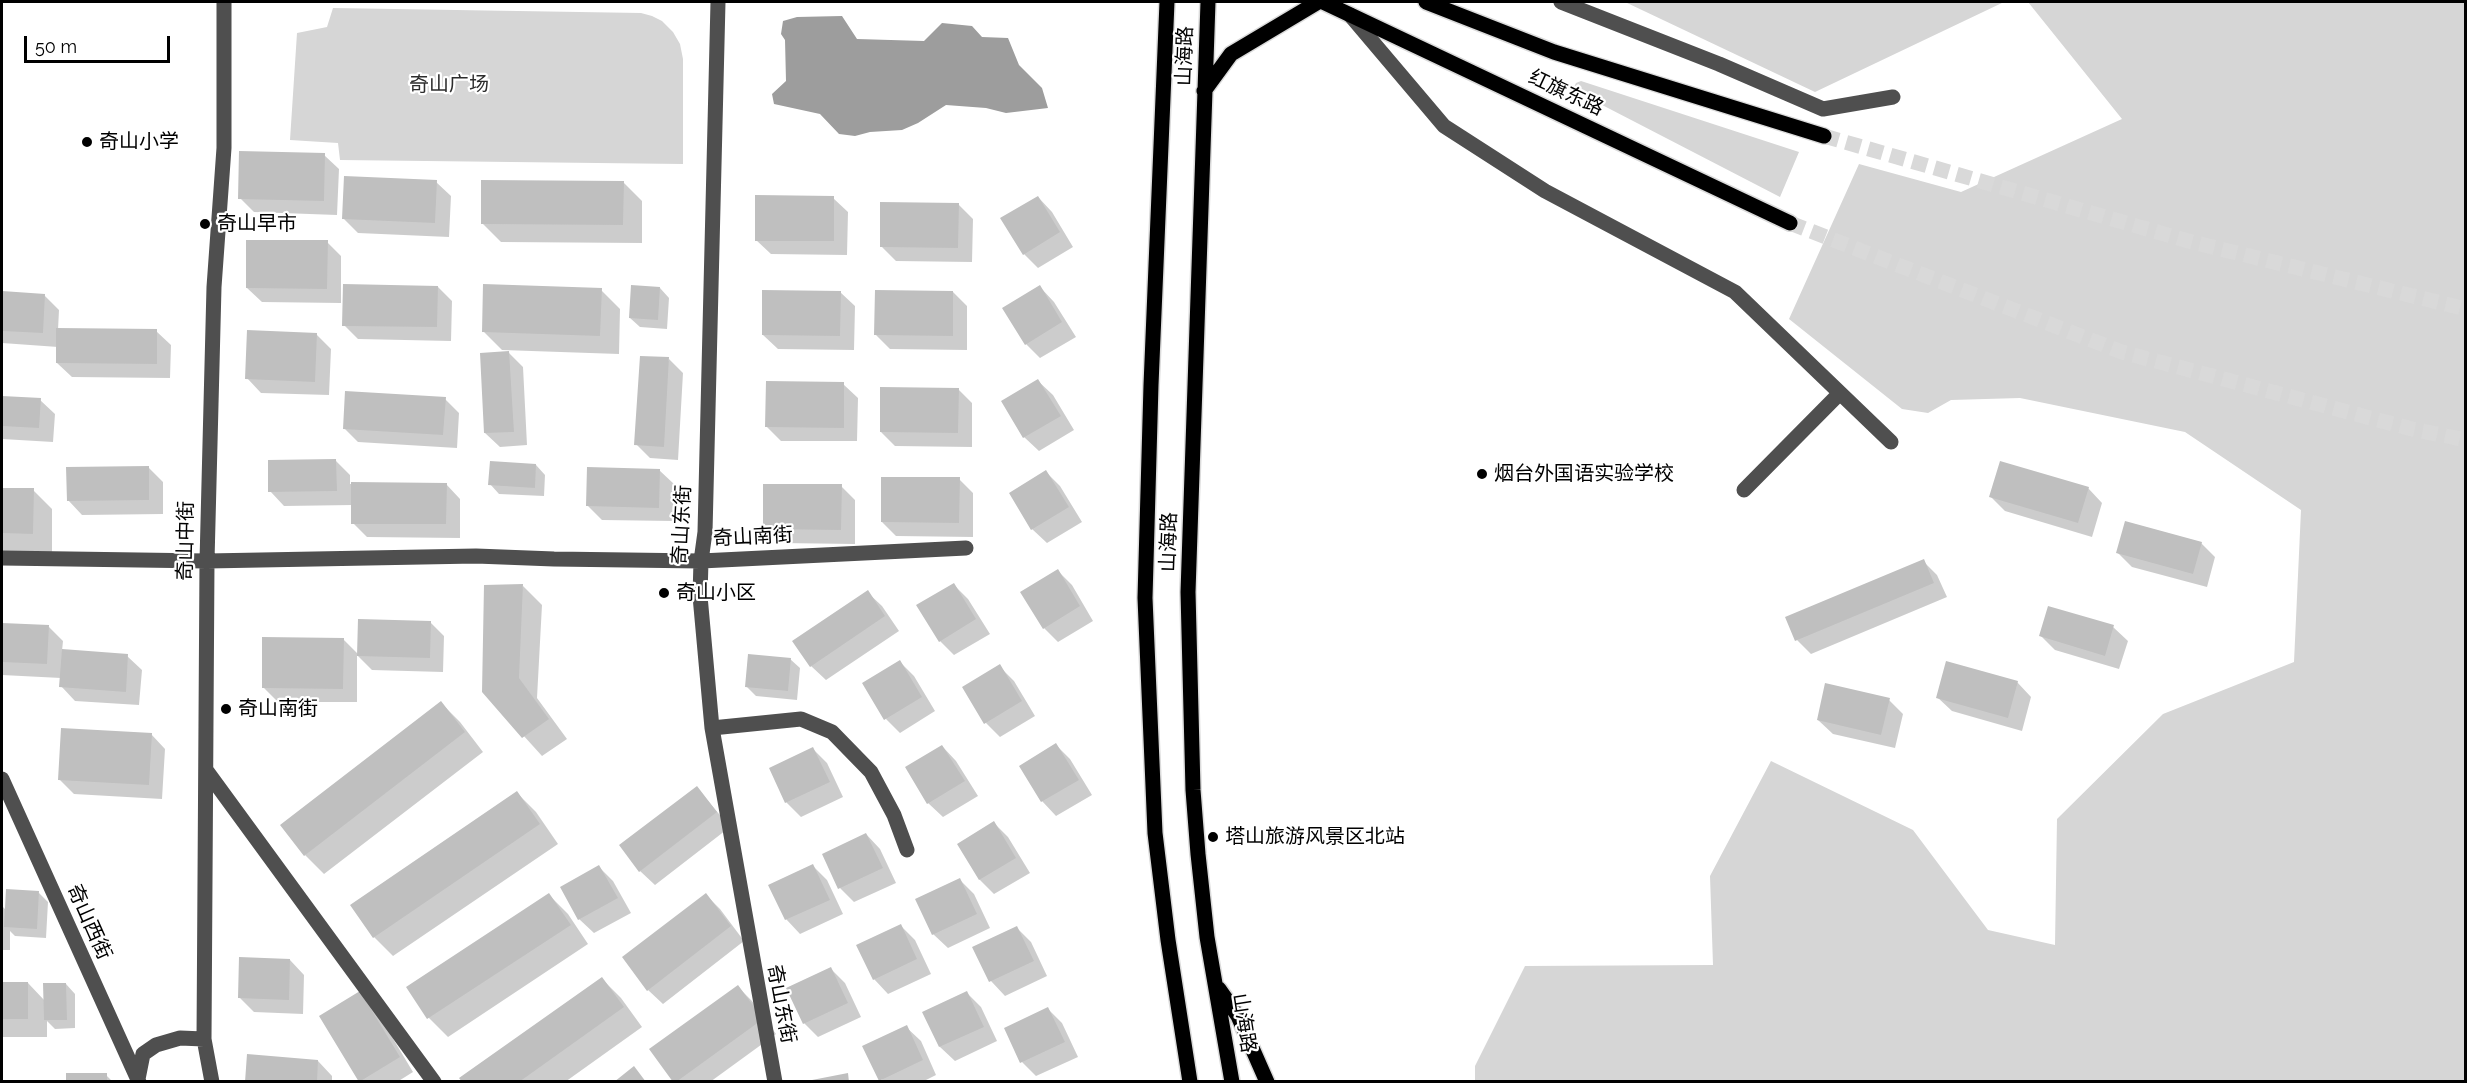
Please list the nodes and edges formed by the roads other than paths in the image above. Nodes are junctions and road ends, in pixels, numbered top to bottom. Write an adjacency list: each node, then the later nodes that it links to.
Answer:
1 (224, 2): 19 (street, 奇山中街)
2 (718, 2): 20 (street, 奇山东街)
3 (1167, 2): 31 (main road, 山海路)
4 (1208, 2): 10 (main road, 山海路)
5 (1318, 2): 10 (main road)
6 (1323, 2): 9 (main road, 红旗东路)
7 (1426, 2): 12 (main road, 红旗东路)
8 (1561, 2): 11 (street)
9 (1348, 12): 13 (main road, 红旗东路); 14 (street)
10 (1204, 91): 25 (main road, 山海路)
11 (1893, 97)
12 (1824, 136)
13 (1790, 223)
14 (1840, 393): 15 (street); 16 (street)
15 (1891, 442)
16 (1744, 490)
17 (966, 548): 20 (street, 奇山南街)
18 (2, 558): 19 (street, 奇山南街)
19 (207, 561): 20 (street, 奇山南街); 22 (street, 奇山中街)
20 (701, 561): 21 (street, 奇山东街)
21 (712, 728): 24 (street); 30 (street, 奇山东街)
22 (206, 770): 26 (street, 奇山中街); 29 (street)
23 (2, 779): 27 (street, 奇山西街)
24 (907, 850)
25 (1216, 984): 32 (main road, 山海路); 33 (main road)
26 (204, 1039): 27 (street); 28 (street, 奇山中街)
27 (139, 1080)
28 (212, 1082)
29 (434, 1082)
30 (774, 1082)
31 (1190, 1082)
32 (1232, 1082)
33 (1267, 1082)

